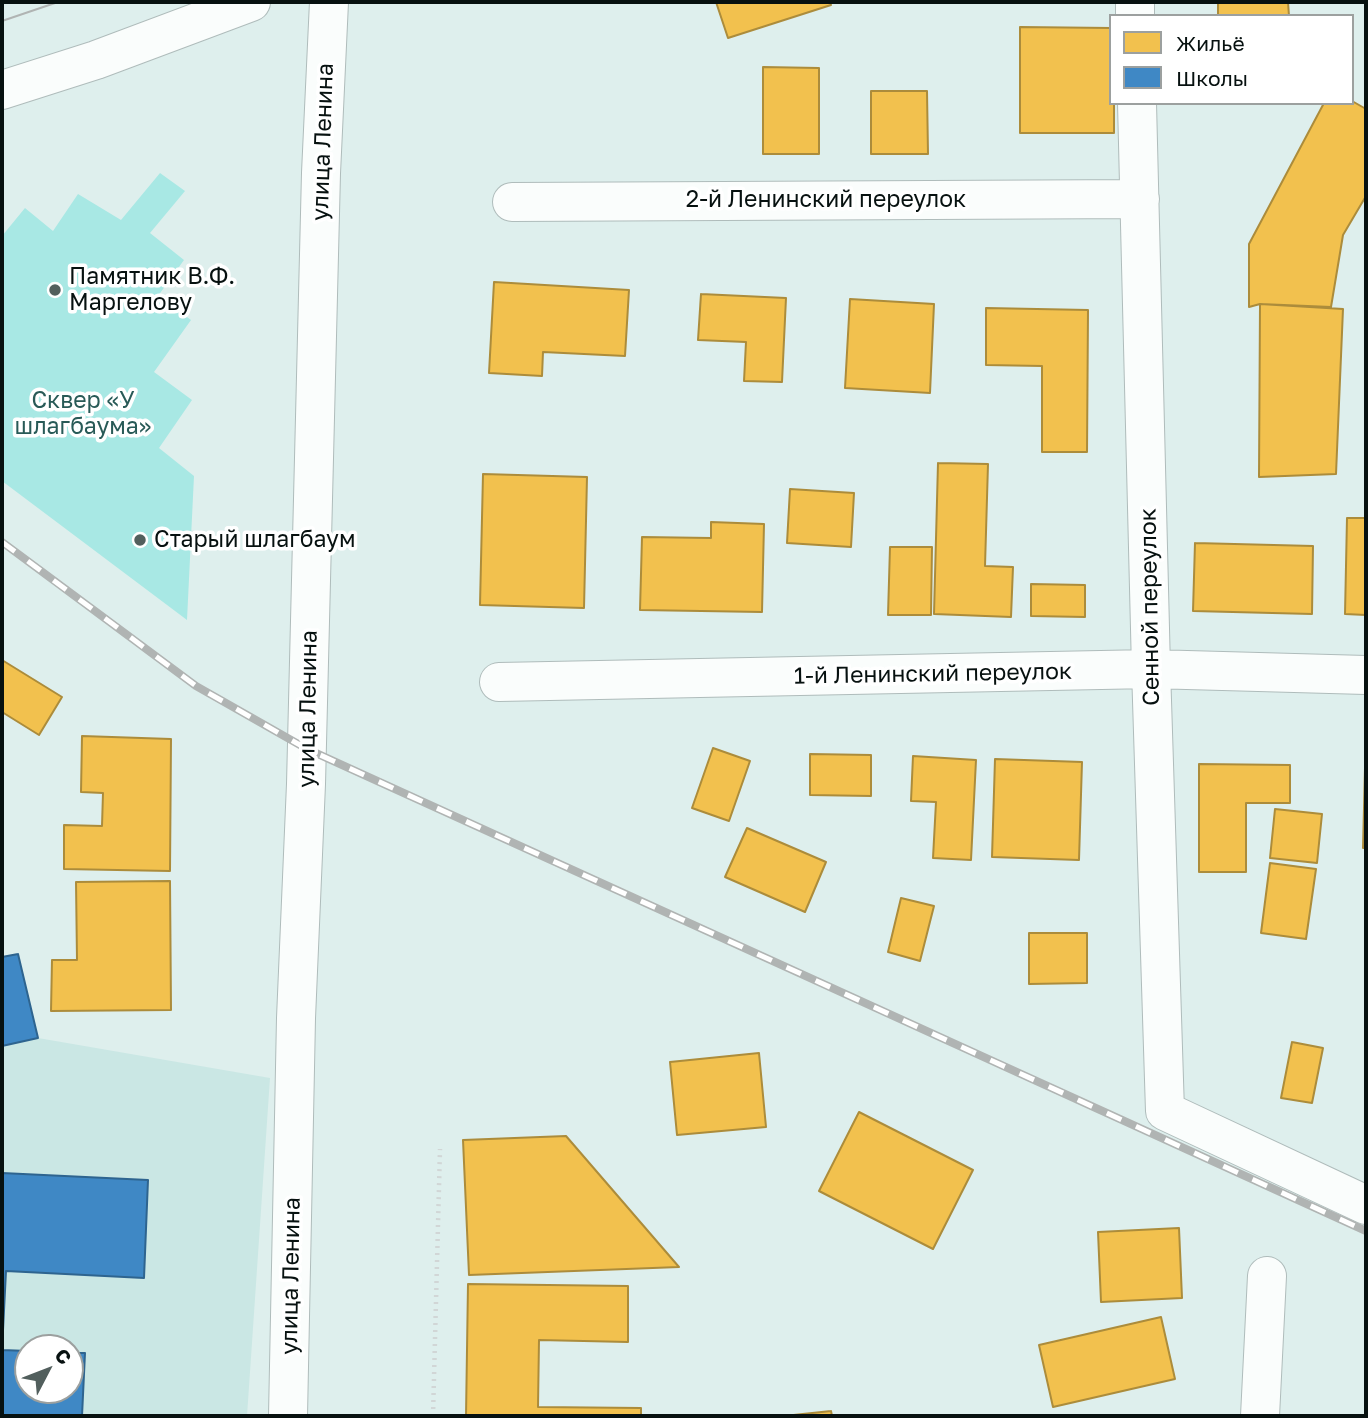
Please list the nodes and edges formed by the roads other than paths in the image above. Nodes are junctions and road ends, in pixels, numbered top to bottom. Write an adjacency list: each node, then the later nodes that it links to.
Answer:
1 (251, 2): 3 (street)
2 (329, 2): 12 (street, улица Ленина)
3 (2, 90)
4 (1137, 105): 5 (street, Сенной переулок)
5 (1140, 199): 6 (street, 2-й Ленинский переулок); 7 (street, Сенной переулок)
6 (512, 202)
7 (1151, 670): 8 (street, 1-й Ленинский переулок); 9 (street, 1-й Ленинский переулок); 10 (street, Сенной переулок)
8 (1366, 675)
9 (499, 682)
10 (1366, 1205)
11 (1267, 1276): 13 (street)
12 (288, 1416)
13 (1260, 1416)

